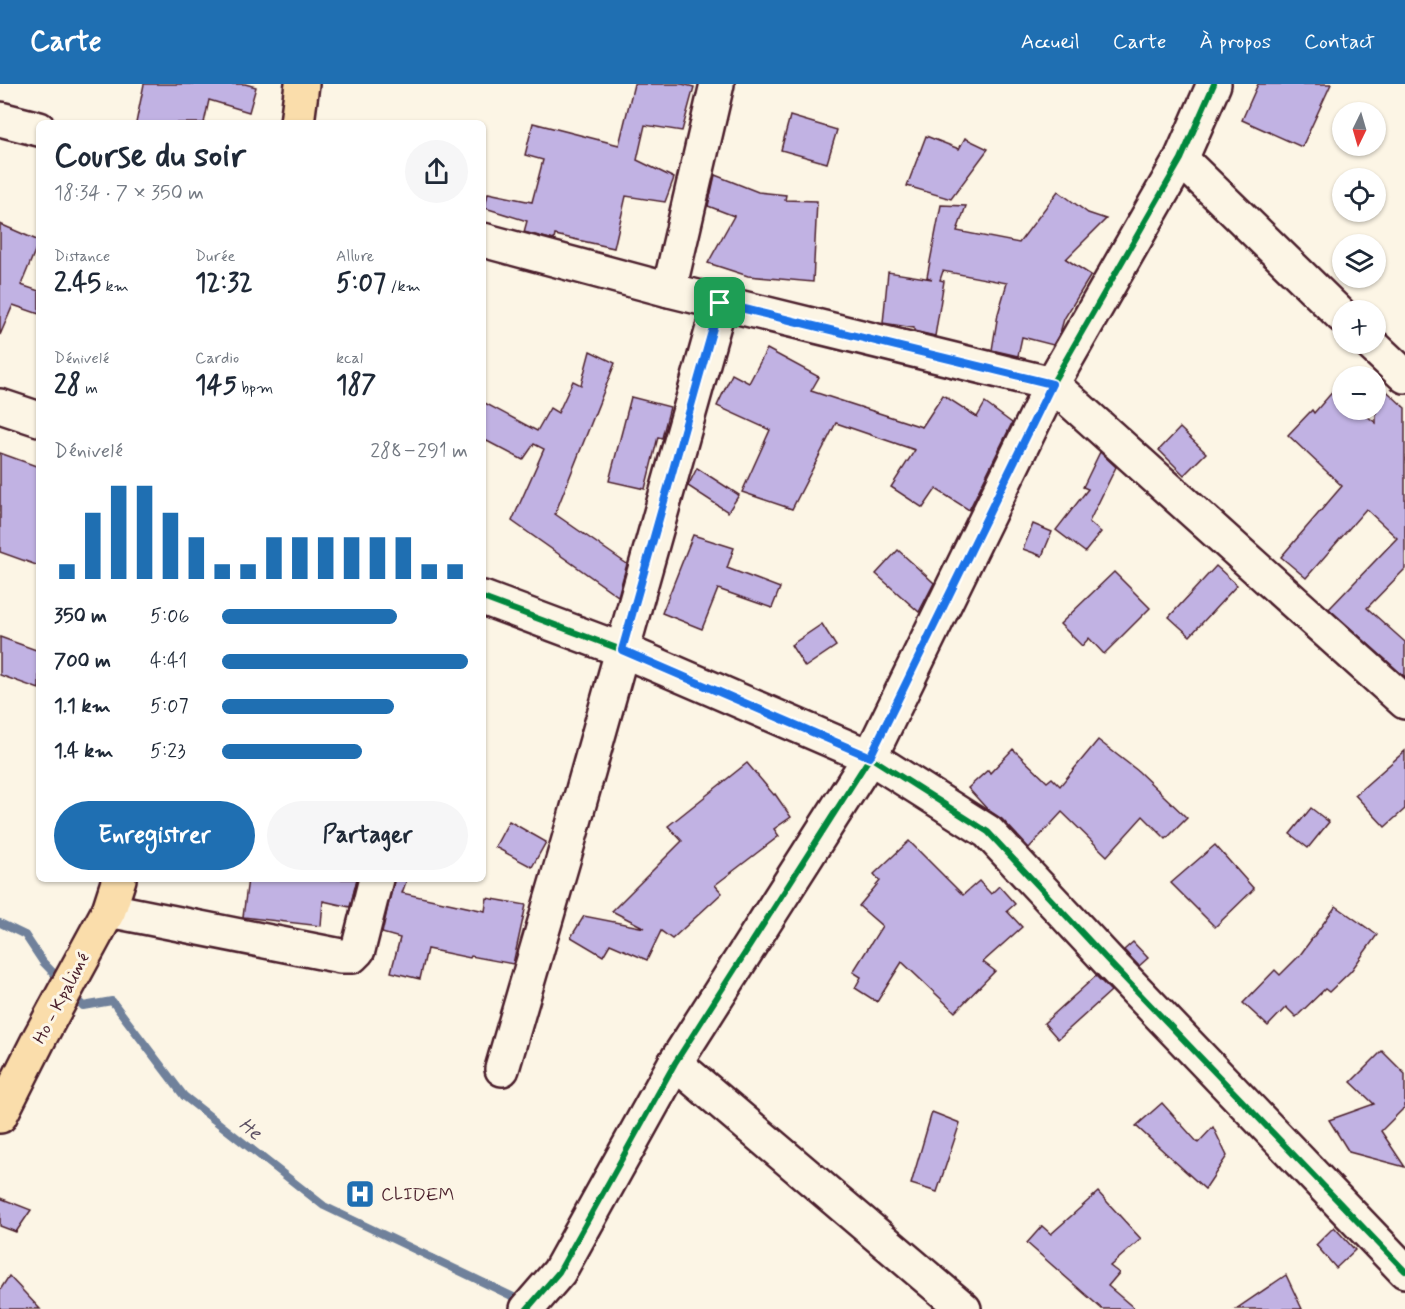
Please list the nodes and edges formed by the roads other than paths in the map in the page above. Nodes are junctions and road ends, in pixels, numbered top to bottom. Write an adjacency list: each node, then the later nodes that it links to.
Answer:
1 (302, 84): 5 (main road)
2 (717, 84): 9 (street)
3 (1214, 84): 7 (street)
4 (0, 120): 6 (street)
5 (297, 120)
6 (36, 128)
7 (1181, 159): 11 (street); 14 (street)
8 (486, 241): 9 (street)
9 (669, 290): 10 (street)
10 (720, 303): 14 (street); 18 (street)
11 (1332, 306)
12 (1382, 354): 13 (street)
13 (1405, 376)
14 (1052, 384): 19 (street); 20 (street)
15 (0, 406): 16 (street)
16 (36, 418)
17 (486, 599): 18 (street)
18 (622, 650): 20 (street); 25 (street)
19 (1405, 702)
20 (870, 757): 24 (street); 27 (street)
21 (118, 882): 23 (main road, Ho - Kpalimé)
22 (375, 882): 23 (street)
23 (109, 910): 26 (main road, Ho - Kpalimé)
24 (675, 1063): 28 (street); 29 (street)
25 (502, 1070)
26 (3, 1105)
27 (1405, 1271)
28 (528, 1309)
29 (964, 1309)

